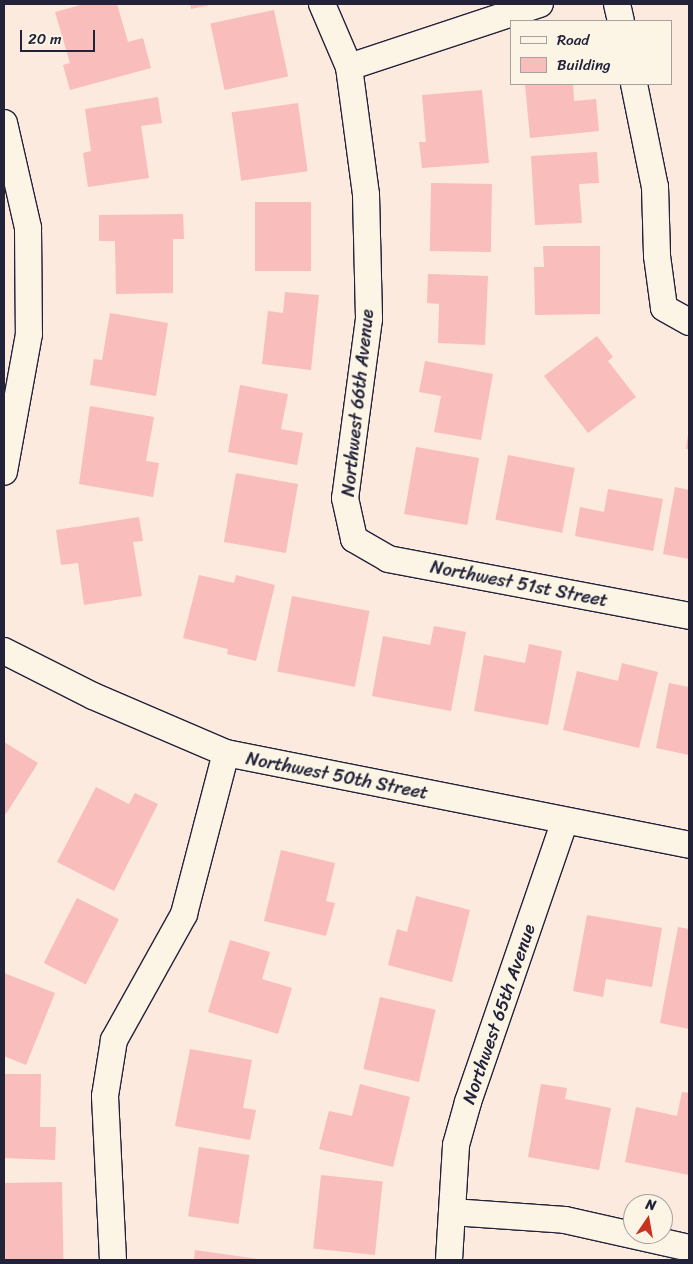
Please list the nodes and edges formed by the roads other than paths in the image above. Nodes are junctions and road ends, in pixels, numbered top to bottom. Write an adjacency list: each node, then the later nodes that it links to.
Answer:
1 (322, 4): 5 (street, Northwest 66th Avenue)
2 (540, 4): 5 (street)
3 (617, 4): 4 (street)
4 (621, 20)
5 (349, 67): 10 (street, Northwest 66th Avenue)
6 (634, 85): 8 (street)
7 (4, 123): 9 (street)
8 (689, 322)
9 (4, 472)
10 (354, 539): 11 (street, Northwest 51st Street)
11 (689, 616)
12 (4, 651): 13 (street, Northwest 50th Street)
13 (226, 753): 14 (street, Northwest 50th Street); 18 (street)
14 (565, 821): 15 (street, Northwest 50th Street); 16 (street, Northwest 65th Avenue)
15 (689, 845)
16 (452, 1212): 17 (street); 19 (street, Northwest 65th Avenue)
17 (689, 1248)
18 (113, 1260)
19 (449, 1260)

